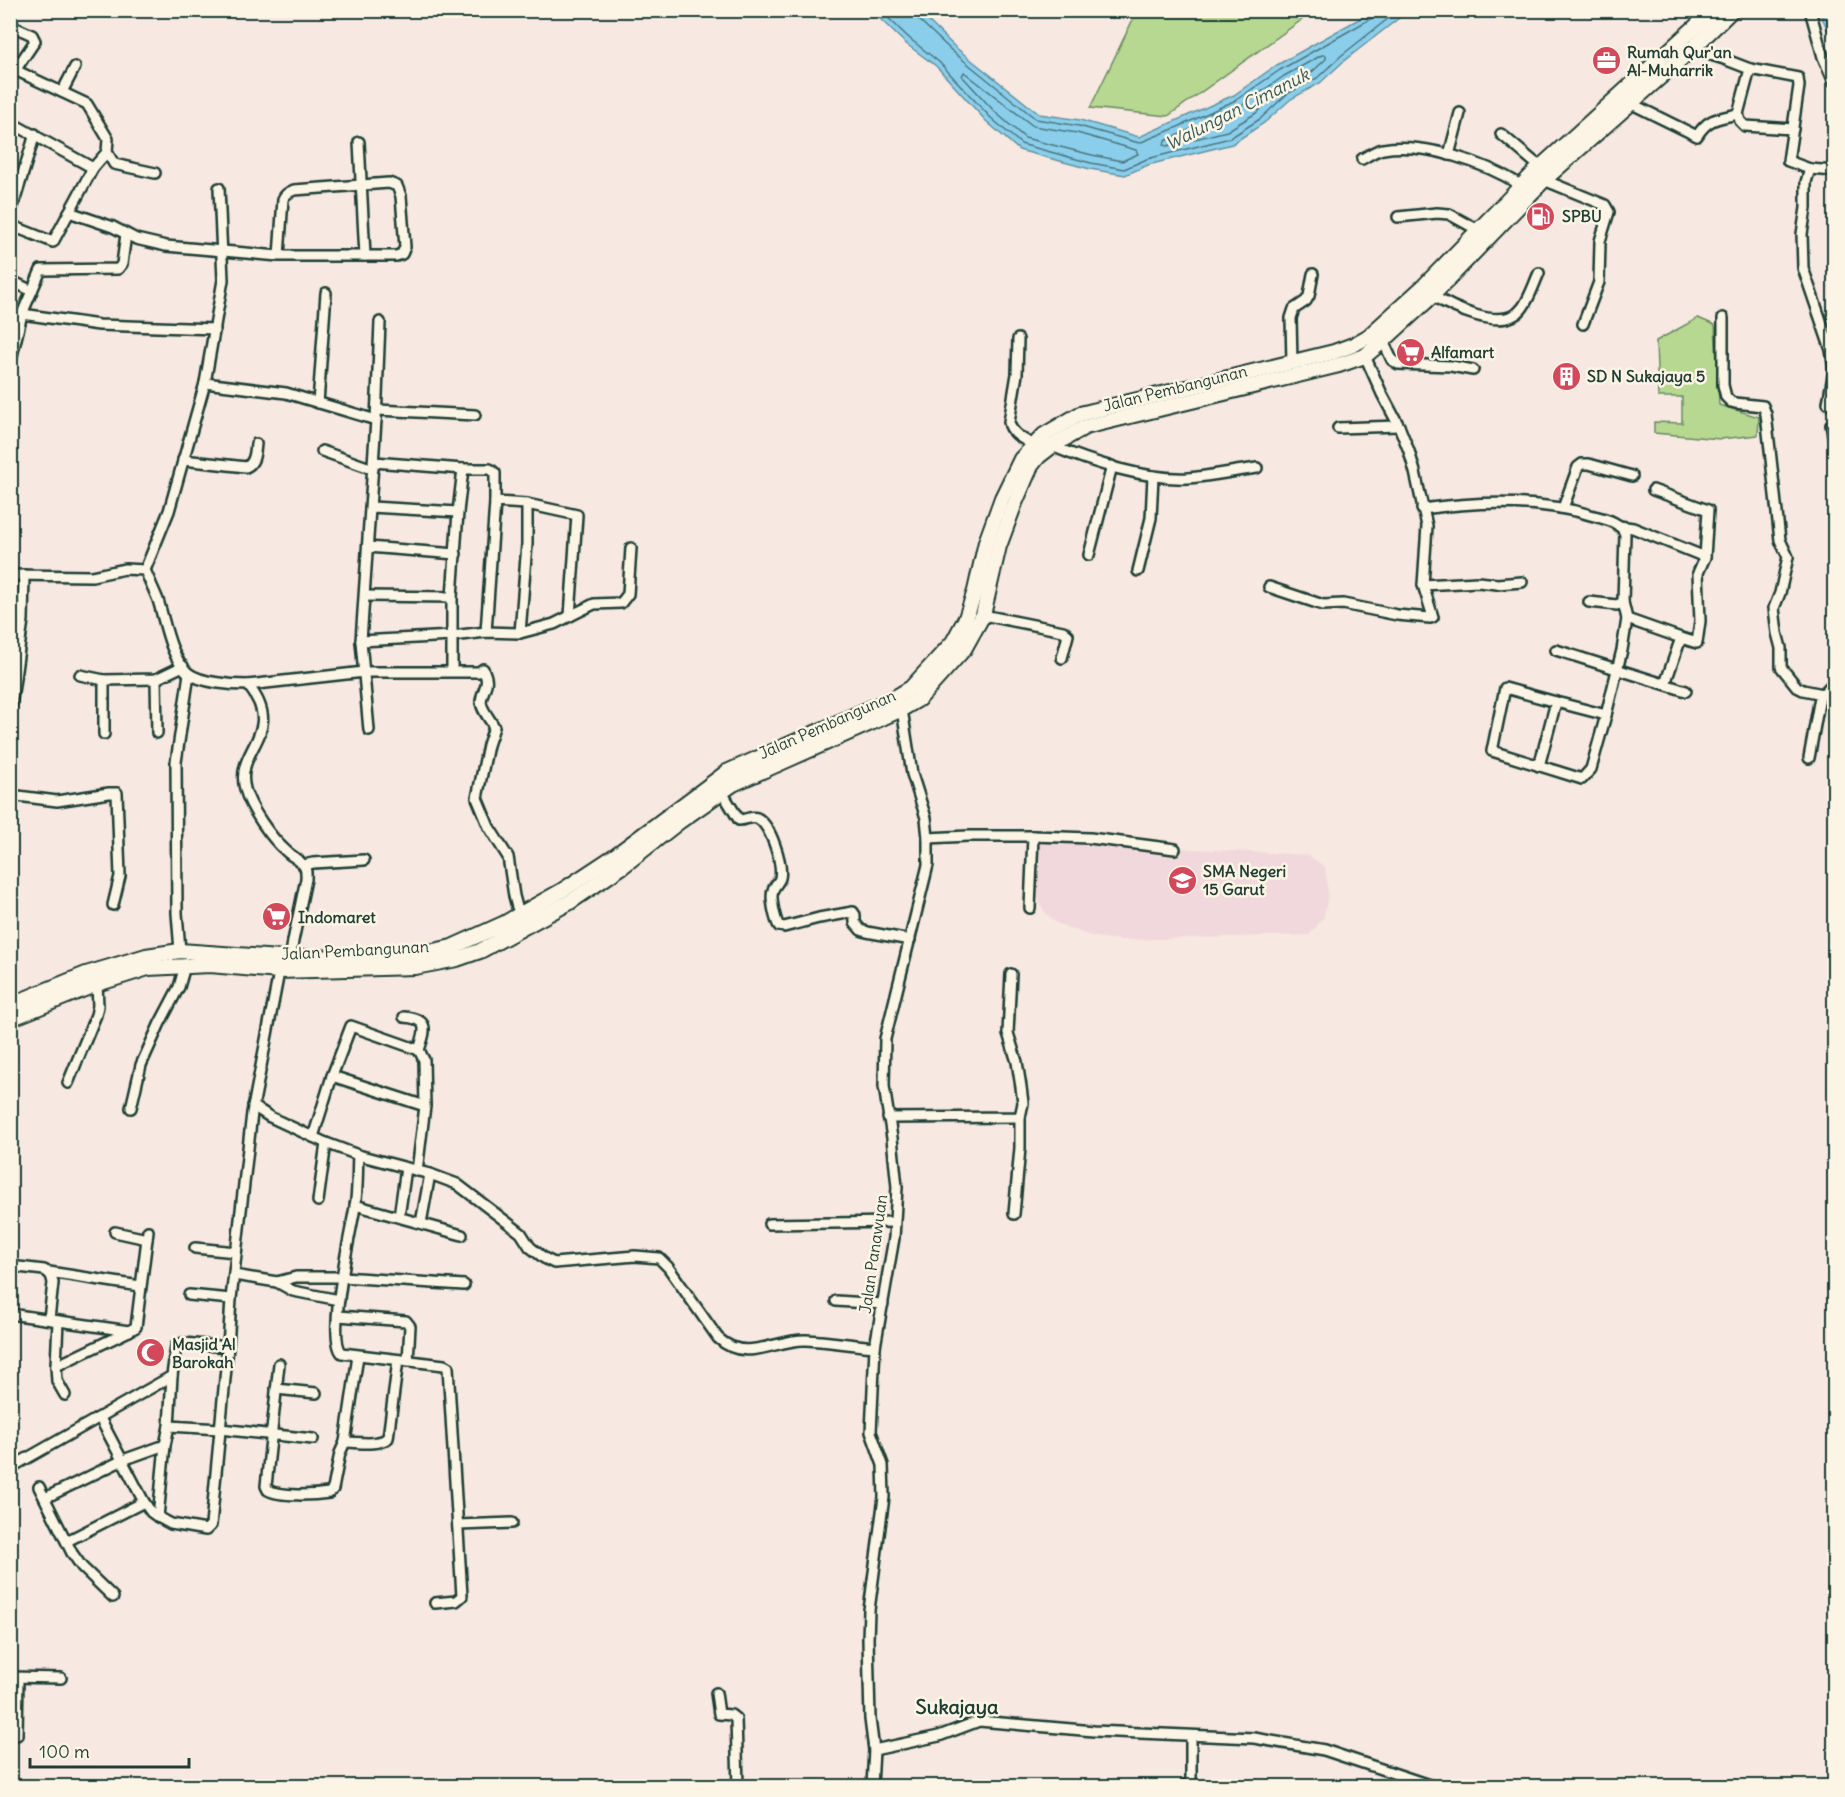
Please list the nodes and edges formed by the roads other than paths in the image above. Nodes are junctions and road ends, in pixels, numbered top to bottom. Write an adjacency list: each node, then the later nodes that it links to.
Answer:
1 (1714, 10): 26 (main road, Jalan Pembangunan)
2 (1732, 10): 5 (main road, Jalan Pembangunan)
3 (1810, 10): 9 (street)
4 (10, 25): 8 (street)
5 (1692, 49): 7 (street); 11 (main road, Jalan Pembangunan)
6 (75, 67): 10 (street)
7 (1750, 69): 13 (street); 15 (street)
8 (13, 74): 10 (street)
9 (1834, 82)
10 (62, 92): 19 (street)
11 (1632, 104): 13 (street); 26 (main road, Jalan Pembangunan)
12 (1460, 113): 20 (street)
13 (1738, 114): 15 (street)
14 (10, 122): 16 (street)
15 (1793, 129): 23 (street)
16 (35, 134): 22 (street); 27 (street)
17 (1501, 134): 26 (street)
18 (359, 142): 29 (street)
19 (107, 152): 22 (street); 25 (street)
20 (1449, 155): 21 (street); 28 (street)
21 (1362, 159)
22 (93, 168): 31 (street)
23 (1810, 169): 24 (street); 60 (street)
24 (1834, 171)
25 (154, 173)
26 (1540, 173): 28 (main road, Jalan Pembangunan); 45 (main road, Jalan Pembangunan); 49 (street)
27 (15, 182): 32 (street)
28 (1521, 185): 35 (main road, Jalan Pembangunan)
29 (361, 186): 38 (street); 39 (street); 39 (street)
30 (219, 189): 37 (street)
31 (69, 212): 34 (street); 36 (street)
32 (10, 216)
33 (1398, 216): 35 (street)
34 (10, 225)
35 (1478, 230): 45 (main road, Jalan Pembangunan)
36 (126, 234): 37 (street); 43 (street)
37 (223, 252): 38 (street); 50 (street)
38 (279, 256): 39 (street)
39 (365, 256)
40 (1539, 273): 45 (street)
41 (1313, 274): 54 (street)
42 (10, 280): 43 (street)
43 (32, 291): 46 (street)
44 (326, 292): 59 (street)
45 (1426, 293): 52 (main road, Jalan Pembangunan); 54 (main road, Jalan Pembangunan)
46 (22, 314): 50 (street); 55 (street)
47 (1723, 318): 127 (street)
48 (380, 322): 61 (street)
49 (1583, 324)
50 (215, 329): 58 (street)
51 (1018, 339): 69 (street)
52 (1383, 341): 53 (main road, Jalan Pembangunan); 56 (street)
53 (1365, 356): 57 (main road, Jalan Pembangunan); 65 (street)
54 (1292, 363): 57 (main road, Jalan Pembangunan)
55 (10, 364)
56 (1473, 370)
57 (1264, 376): 69 (main road, Jalan Pembangunan); 70 (main road, Jalan Pembangunan)
58 (206, 383): 59 (street); 72 (street)
59 (318, 403): 63 (street)
60 (1828, 403)
61 (378, 410): 62 (street); 63 (street)
62 (475, 415)
63 (376, 420): 73 (street)
64 (1831, 425): 67 (street)
65 (1399, 426): 66 (street); 84 (street)
66 (1338, 428)
67 (1834, 440)
68 (256, 444): 72 (street)
69 (1033, 445): 129 (main road, Jalan Pembangunan)
70 (1052, 446): 74 (street); 103 (main road, Jalan Pembangunan)
71 (322, 452): 73 (street)
72 (183, 460): 92 (street)
73 (373, 466): 76 (street); 82 (street)
74 (1112, 466): 77 (street); 90 (street)
75 (1257, 468): 77 (street)
76 (464, 469): 80 (street); 85 (street)
77 (1153, 476): 93 (street)
78 (1632, 476): 83 (street)
79 (1653, 490): 91 (street)
80 (495, 502): 81 (street); 106 (street)
81 (527, 504): 104 (street); 107 (street)
82 (370, 507): 85 (street); 87 (street)
83 (1563, 508): 84 (street); 86 (street)
84 (1422, 509): 97 (street)
85 (458, 512): 89 (street)
86 (1619, 526): 91 (street); 102 (street)
87 (368, 547): 89 (street); 99 (street)
88 (631, 548): 104 (street)
89 (456, 554): 100 (street)
90 (1089, 555)
91 (1705, 557): 111 (street)
92 (144, 570): 95 (street); 115 (street)
93 (1138, 571)
94 (10, 575): 95 (street)
95 (24, 575): 108 (street)
96 (1522, 582): 97 (street)
97 (1423, 585): 98 (street)
98 (1269, 587)
99 (364, 596): 100 (street); 112 (street)
100 (452, 597): 110 (street)
101 (1589, 602): 102 (street)
102 (1623, 602): 105 (street)
103 (983, 615): 114 (street); 129 (main road, Jalan Pembangunan)
104 (570, 616): 107 (street)
105 (1627, 619): 111 (street); 116 (street)
106 (486, 632): 107 (street); 110 (street)
107 (520, 633)
108 (21, 635): 109 (street); 130 (street)
109 (10, 636)
110 (452, 636): 112 (street); 117 (street)
111 (1681, 638): 124 (street)
112 (361, 640): 118 (street)
113 (1556, 650): 116 (street)
114 (1062, 658)
115 (183, 666): 119 (street); 121 (street)
116 (1618, 669): 124 (street); 131 (street)
117 (452, 671): 118 (street); 147 (street)
118 (364, 672): 125 (street); 132 (street)
119 (189, 674): 125 (street); 150 (street)
120 (80, 675): 122 (street)
121 (156, 679): 122 (street); 133 (street)
122 (104, 680): 134 (street)
123 (1834, 682): 127 (street)
124 (1665, 684): 126 (street)
125 (248, 685): 144 (street)
126 (1686, 691)
127 (1823, 694): 135 (street)
128 (1556, 702): 131 (street); 136 (street); 136 (street)
129 (899, 704): 137 (main road, Jalan Pembangunan); 140 (street, Jalan Panawuan); 142 (main road, Jalan Pembangunan)
130 (10, 714)
131 (1606, 715): 136 (street)
132 (369, 730)
133 (157, 733)
134 (104, 734)
135 (1809, 758)
136 (1539, 766)
137 (722, 792): 142 (main road, Jalan Pembangunan); 149 (street)
138 (10, 795): 145 (street)
139 (1033, 836): 140 (street); 141 (street); 146 (street)
140 (928, 838): 149 (street, Jalan Panawuan)
141 (1175, 849)
142 (634, 850): 147 (main road, Jalan Pembangunan); 148 (main road, Jalan Pembangunan)
143 (364, 860): 144 (street)
144 (304, 865): 152 (street)
145 (113, 905)
146 (1030, 908)
147 (523, 913): 148 (main road, Jalan Pembangunan)
148 (503, 932): 152 (main road, Jalan Pembangunan)
149 (910, 940): 166 (street, Jalan Panawuan)
150 (180, 951): 151 (main road, Jalan Pembangunan); 156 (main road, Jalan Pembangunan)
151 (217, 959): 152 (main road, Jalan Pembangunan); 153 (main road, Jalan Pembangunan)
152 (285, 964): 163 (street)
153 (185, 966): 155 (main road, Jalan Pembangunan); 164 (street)
154 (1011, 974): 165 (street)
155 (97, 984): 158 (main road, Jalan Pembangunan); 161 (street)
156 (10, 1005)
157 (404, 1017): 159 (street)
158 (10, 1019)
159 (419, 1050): 160 (street); 162 (street)
160 (332, 1076): 162 (street); 167 (street)
161 (68, 1083)
162 (426, 1106): 171 (street)
163 (254, 1107): 167 (street); 183 (street)
164 (131, 1108)
165 (1020, 1117): 166 (street); 175 (street)
166 (888, 1118): 177 (street, Jalan Panawuan)
167 (313, 1137): 168 (street)
168 (326, 1143): 169 (street); 173 (street)
169 (358, 1155): 170 (street); 174 (street)
170 (406, 1168): 171 (street); 176 (street)
171 (417, 1171): 172 (street)
172 (430, 1174): 178 (street); 201 (street)
173 (318, 1201)
174 (355, 1205): 176 (street); 187 (street)
175 (1014, 1214)
176 (399, 1217): 178 (street)
177 (894, 1222): 179 (street); 195 (street, Jalan Panawuan)
178 (421, 1223): 181 (street)
179 (769, 1224)
180 (115, 1232): 190 (street)
181 (462, 1235)
182 (195, 1248): 183 (street)
183 (236, 1252): 186 (street)
184 (10, 1266): 185 (street)
185 (49, 1272): 190 (street); 198 (street)
186 (234, 1275): 188 (street); 192 (street)
187 (342, 1277): 188 (street); 189 (street); 193 (street)
188 (277, 1282): 193 (street)
189 (464, 1285)
190 (140, 1286): 199 (street)
191 (189, 1295): 192 (street)
192 (231, 1299): 200 (street)
193 (339, 1300): 197 (street)
194 (836, 1301): 195 (street)
195 (883, 1304): 201 (street, Jalan Panawuan)
196 (10, 1314): 198 (street)
197 (338, 1316): 202 (street); 204 (street)
198 (54, 1320): 199 (street); 206 (street)
199 (129, 1331): 206 (street)
200 (228, 1347): 207 (street); 213 (street)
201 (876, 1347): 234 (street, Jalan Panawuan)
202 (358, 1356): 203 (street); 216 (street)
203 (398, 1360): 204 (street); 216 (street)
204 (408, 1361): 225 (street)
205 (279, 1364): 208 (street)
206 (56, 1366): 210 (street)
207 (172, 1376): 211 (street); 212 (street)
208 (276, 1389): 209 (street); 214 (street)
209 (316, 1393)
210 (65, 1395)
211 (100, 1418): 218 (street); 219 (street)
212 (169, 1426): 213 (street); 217 (street)
213 (220, 1429): 214 (street); 223 (street)
214 (271, 1434): 215 (street); 216 (street)
215 (313, 1439)
216 (345, 1442)
217 (165, 1445): 218 (street); 223 (street)
218 (123, 1460): 221 (street); 222 (street)
219 (10, 1468)
220 (39, 1487): 221 (street)
221 (45, 1498): 226 (street)
222 (144, 1502): 223 (street); 226 (street)
223 (158, 1517)
224 (512, 1523): 225 (street)
225 (458, 1525): 228 (street)
226 (67, 1541): 227 (street)
227 (113, 1597)
228 (435, 1603)
229 (14, 1678): 230 (street); 232 (street)
230 (61, 1678)
231 (716, 1693): 235 (street)
232 (17, 1735)
233 (1191, 1736): 234 (street); 237 (street); 238 (street)
234 (874, 1750): 236 (street, Jalan Panawuan)
235 (738, 1786)
236 (872, 1786)
237 (1184, 1786)
238 (1432, 1786)

